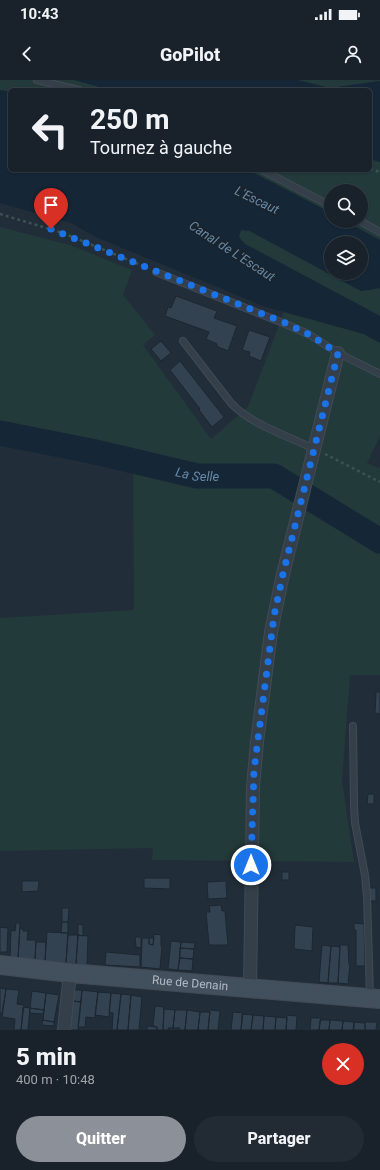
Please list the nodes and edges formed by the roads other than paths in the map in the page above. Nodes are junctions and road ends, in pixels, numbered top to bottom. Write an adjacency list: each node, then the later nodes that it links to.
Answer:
1 (37, 80): 2 (lane)
2 (71, 88)
3 (266, 172): 4 (lane)
4 (324, 202)
5 (368, 225): 6 (lane)
6 (380, 232)
7 (156, 272): 9 (lane)
8 (184, 341): 11 (lane)
9 (338, 353): 10 (lane); 11 (street)
10 (380, 374)
11 (314, 449): 15 (street)
12 (353, 726): 16 (lane)
13 (0, 965): 14 (street, Rue de Denain)
14 (70, 973): 15 (street, Rue de Denain); 17 (street)
15 (250, 989): 16 (street, Rue de Denain)
16 (375, 999)
17 (64, 1030)

